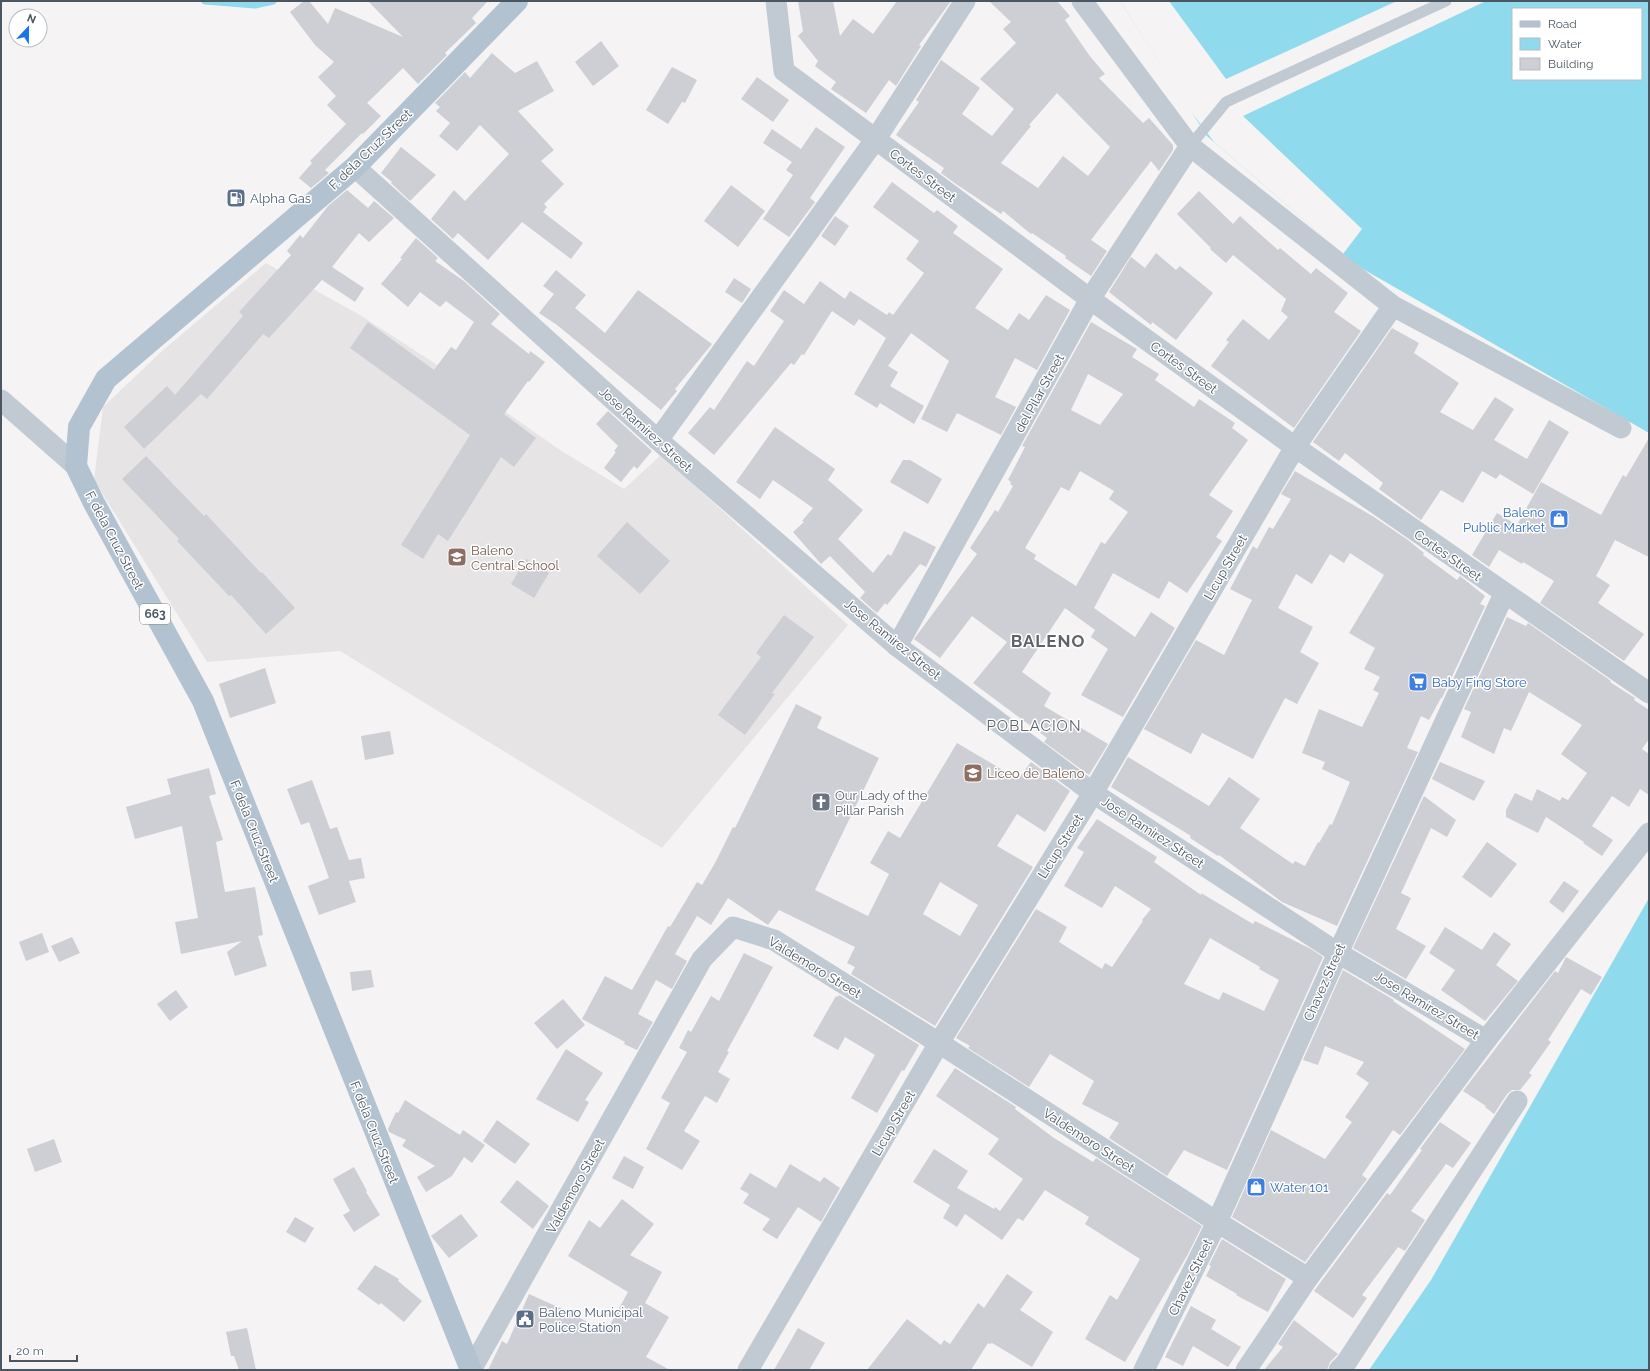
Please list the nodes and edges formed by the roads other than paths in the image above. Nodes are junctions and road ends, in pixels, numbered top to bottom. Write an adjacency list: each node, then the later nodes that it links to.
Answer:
1 (517, 1): 8 (main road, F. dela Cruz Street)
2 (776, 1): 6 (street, Cortes Street)
3 (965, 1): 6 (street)
4 (1082, 1): 7 (street)
5 (1446, 1): 7 (lane)
6 (875, 140): 9 (street, Cortes Street); 13 (street)
7 (1190, 146): 9 (street, del Pilar Street); 10 (street)
8 (355, 167): 13 (street, Jose Ramirez Street); 15 (main road, F. dela Cruz Street)
9 (1090, 299): 14 (street, Cortes Street); 17 (street, del Pilar Street)
10 (1393, 306): 12 (street); 14 (street, Licup Street)
11 (1, 400): 15 (street)
12 (1621, 428)
13 (658, 440): 17 (street, Jose Ramirez Street)
14 (1295, 447): 16 (street, Cortes Street); 19 (street, Licup Street)
15 (76, 466): 27 (main road, F. dela Cruz Street / 663)
16 (1504, 594): 18 (street, Cortes Street); 21 (street, Chavez Street)
17 (898, 646): 19 (street, Jose Ramirez Street)
18 (1649, 693)
19 (1093, 793): 21 (street, Jose Ramirez Street); 23 (street, Licup Street)
20 (1649, 833): 22 (street)
21 (1338, 952): 22 (street, Jose Ramirez Street); 25 (street, Chavez Street)
22 (1486, 1040): 26 (street)
23 (939, 1043): 25 (street, Valdemoro Street); 27 (street, Valdemoro Street); 28 (street, Licup Street)
24 (1517, 1101): 31 (street)
25 (1217, 1222): 26 (street, Valdemoro Street); 29 (street, Chavez Street)
26 (1308, 1278): 30 (street)
27 (471, 1370)
28 (748, 1370)
29 (1144, 1370)
30 (1246, 1370)
31 (1339, 1370)

